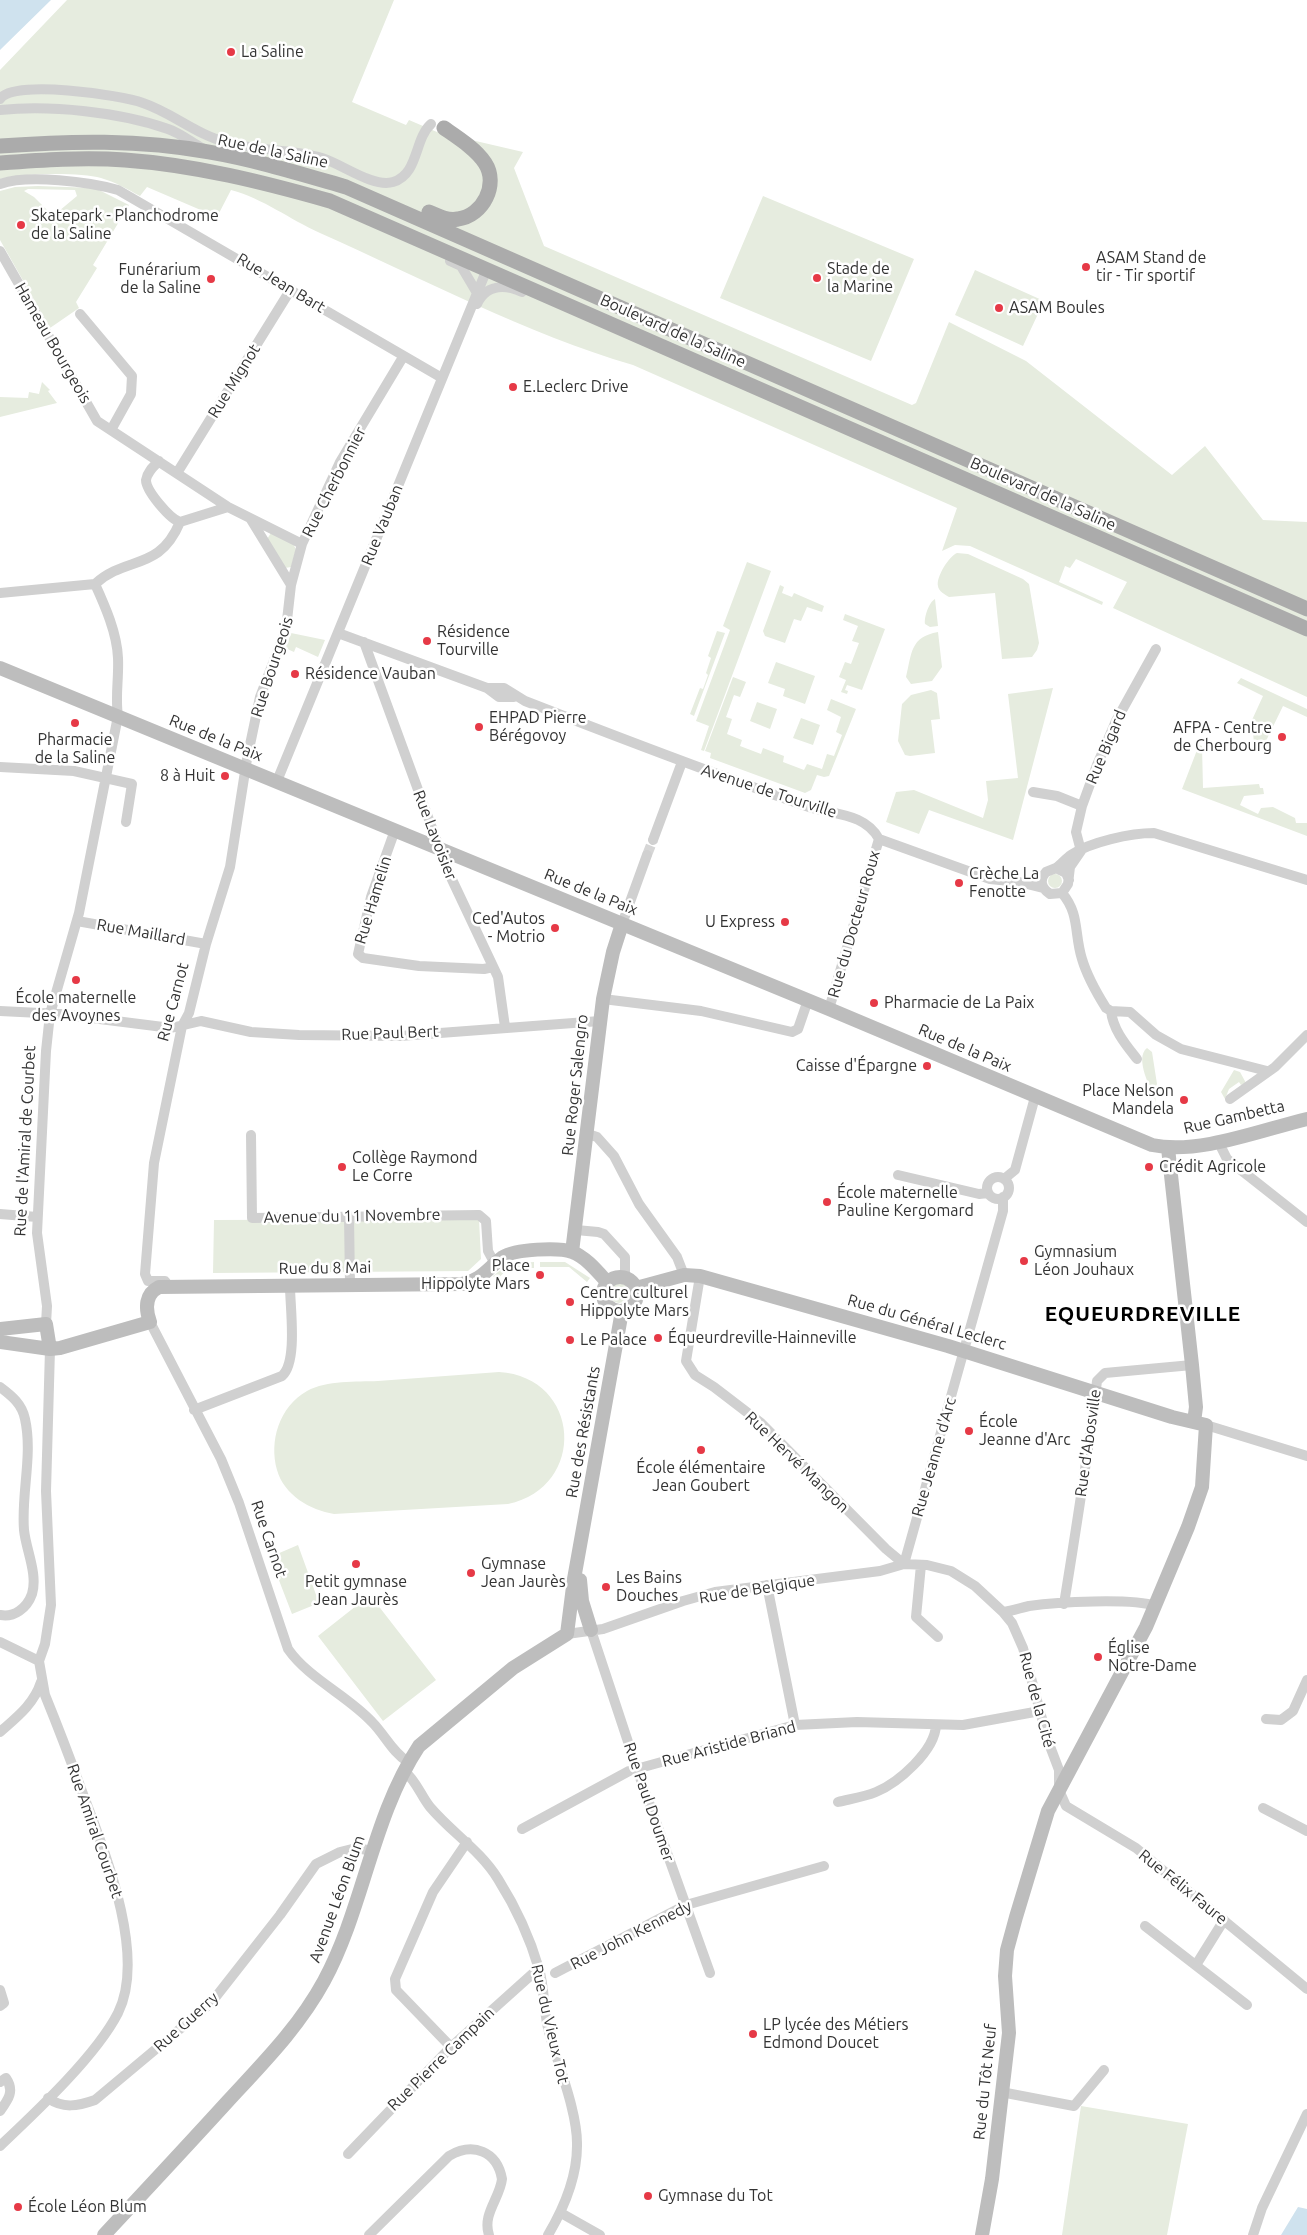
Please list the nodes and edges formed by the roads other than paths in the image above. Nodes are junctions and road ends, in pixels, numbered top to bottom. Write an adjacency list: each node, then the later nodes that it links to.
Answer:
1 (0, 100): 3 (street, Rue de la Saline)
2 (0, 110): 5 (street, Rue de la Saline)
3 (438, 126): 7 (main road)
4 (0, 146): 5 (main road, Boulevard de la Saline)
5 (207, 152): 7 (main road, Boulevard de la Saline)
6 (0, 163): 9 (main road, Boulevard de la Saline)
7 (262, 163): 29 (main road, Boulevard de la Saline)
8 (0, 184): 12 (street, Rue Jean Bart)
9 (372, 219): 11 (main road, Boulevard de la Saline); 13 (street)
10 (0, 251): 19 (street, Hameau Bourgeois)
11 (487, 269): 13 (street, Rue Vauban); 16 (main road, Boulevard de la Saline)
12 (291, 289): 17 (street, Rue Jean Bart); 21 (street, Rue Mignot)
13 (477, 293): 14 (street, Rue Vauban)
14 (470, 312): 16 (street); 18 (street, Rue Vauban)
15 (80, 314): 19 (street)
16 (654, 342): 30 (main road, Boulevard de la Saline)
17 (403, 357): 18 (street, Rue Jean Bart); 25 (street, Rue Cherbonnier)
18 (442, 378): 31 (street, Rue Vauban)
19 (111, 430): 20 (street, Hameau Bourgeois)
20 (159, 461): 21 (street, Hameau Bourgeois); 24 (street)
21 (177, 473): 22 (street)
22 (228, 507): 23 (street); 24 (street)
23 (249, 517): 25 (street); 27 (street)
24 (180, 522): 26 (street)
25 (302, 544): 27 (street, Rue Cherbonnier)
26 (95, 584): 28 (street); 35 (street, Rue de l'Amiral de Courbet)
27 (292, 585): 38 (street, Rue Bourgeois)
28 (0, 592)
29 (1307, 609)
30 (1307, 629)
31 (338, 633): 32 (street, Avenue de Tourville); 40 (street, Rue Vauban)
32 (364, 642): 36 (street, Avenue de Tourville); 47 (street, Rue Lavoisier)
33 (1156, 649): 42 (street, Rue Bigard)
34 (0, 668): 35 (street, Rue de la Paix)
35 (118, 716): 38 (street, Rue de la Paix); 39 (street, Rue de l'Amiral de Courbet)
36 (682, 762): 45 (street, Avenue de Tourville); 46 (street)
37 (0, 767): 39 (street)
38 (245, 768): 40 (street, Rue de la Paix); 59 (street, Rue Carnot)
39 (106, 778): 43 (street); 57 (street, Rue de l'Amiral de Courbet)
40 (277, 782): 44 (street, Rue de la Paix)
41 (1033, 792): 42 (street)
42 (1082, 806): 48 (street, Rue Bigard)
43 (126, 822)
44 (396, 830): 47 (street, Rue de la Paix); 60 (street, Rue Hamelin)
45 (879, 838): 54 (street, Avenue de Tourville); 63 (street, Rue du Docteur Roux)
46 (653, 840)
47 (438, 848): 58 (street, Rue de la Paix); 60 (street, Rue Lavoisier)
48 (1081, 851): 50 (street); 52 (street); 53 (street)
49 (647, 855): 58 (street)
50 (1056, 868): 51 (street); 52 (street)
51 (1043, 874): 54 (street, Avenue de Tourville); 55 (street)
52 (1069, 880): 56 (street)
53 (1307, 880)
54 (1019, 882): 55 (street, Avenue de Tourville)
55 (1043, 888): 56 (street)
56 (1062, 893): 65 (street)
57 (76, 921): 59 (street, Rue Maillard); 66 (street, Rue de l'Amiral de Courbet)
58 (622, 924): 61 (street, Rue Roger Salengro); 62 (street, Rue de la Paix)
59 (206, 944): 68 (street, Rue Carnot)
60 (493, 968): 69 (street, Rue Lavoisier)
61 (603, 999): 62 (street); 67 (street, Rue Roger Salengro)
62 (808, 1000): 63 (street, Rue de la Paix)
63 (829, 1009): 73 (street, Rue de la Paix)
64 (0, 1011): 66 (street, Rue Paul Bert)
65 (1110, 1011): 71 (street); 72 (street)
66 (50, 1014): 68 (street, Rue Paul Bert); 86 (street, Rue de l'Amiral de Courbet)
67 (600, 1021): 69 (street, Rue Paul Bert); 76 (street, Rue Roger Salengro)
68 (182, 1026): 69 (street, Rue Paul Bert); 97 (street, Rue Carnot)
69 (505, 1027)
70 (1307, 1035): 72 (street)
71 (1137, 1059)
72 (1267, 1071): 74 (street)
73 (1035, 1097): 79 (street, Rue de la Paix); 81 (street)
74 (1230, 1099)
75 (1307, 1119): 78 (street, Rue Gambetta)
76 (588, 1134): 88 (street, Rue Roger Salengro); 91 (street)
77 (251, 1135): 85 (street, Avenue du 11 Novembre)
78 (1218, 1141): 79 (street, Rue Gambetta); 87 (street)
79 (1168, 1148): 107 (street, Rue du Tôt Neuf)
80 (898, 1175): 82 (street)
81 (1004, 1179): 82 (street); 83 (street)
82 (988, 1193): 83 (street)
83 (1003, 1197): 106 (street, Rue Jeanne d'Arc)
84 (0, 1214): 86 (street)
85 (349, 1216): 90 (street, Avenue du 11 Novembre); 96 (street)
86 (37, 1217): 102 (street, Rue de l'Amiral de Courbet)
87 (1307, 1222)
88 (576, 1230): 89 (street, Rue Roger Salengro); 93 (street)
89 (572, 1252): 90 (street); 94 (street)
90 (495, 1264): 96 (street, Rue du 8 Mai)
91 (684, 1275): 92 (street, Rue du Général Leclerc); 98 (street, Rue du Général Leclerc)
92 (700, 1276): 106 (street, Rue du Général Leclerc); 114 (street, Rue Hervé Mangon)
93 (625, 1278): 94 (street); 98 (street)
94 (607, 1282): 100 (street)
95 (290, 1286): 96 (street, Rue du 8 Mai); 97 (street, Rue du 8 Mai); 110 (street)
96 (350, 1286)
97 (169, 1287): 99 (street, Rue du 8 Mai)
98 (636, 1288): 100 (street)
99 (151, 1292): 101 (street, Rue Carnot)
100 (622, 1311): 113 (street, Rue des Résistants)
101 (150, 1322): 105 (street); 110 (street, Rue Carnot)
102 (46, 1324): 103 (street); 105 (street, Rue de l'Amiral de Courbet)
103 (0, 1329)
104 (0, 1342): 105 (street)
105 (50, 1349): 125 (street, Rue de l'Amiral de Courbet)
106 (964, 1351): 109 (street, Rue du Général Leclerc); 114 (street, Rue Jeanne d'Arc)
107 (1192, 1365): 109 (street, Rue d'Abosville); 111 (street, Rue du Tôt Neuf)
108 (0, 1387): 120 (street)
109 (1097, 1393): 111 (street, Rue du Général Leclerc); 117 (street, Rue d'Abosville)
110 (194, 1410): 133 (street, Rue Carnot)
111 (1200, 1423): 112 (street); 118 (street, Rue du Tôt Neuf)
112 (1307, 1456)
113 (579, 1559): 121 (street, Rue des Résistants); 122 (street, Rue des Résistants)
114 (904, 1564): 115 (street, Rue de Belgique); 116 (street, Rue de Belgique)
115 (921, 1565): 119 (street, Rue de Belgique); 123 (street)
116 (767, 1585): 121 (street, Rue de Belgique); 130 (street)
117 (1064, 1604): 118 (street); 119 (street)
118 (1156, 1606): 135 (street, Rue du Tôt Neuf)
119 (1003, 1612): 128 (street, Rue de la Cité)
120 (0, 1615)
121 (591, 1630): 122 (street, Rue de Belgique); 134 (street, Rue Paul Doumer)
122 (567, 1634): 133 (street, Avenue Léon Blum)
123 (938, 1637)
124 (0, 1642): 125 (street)
125 (39, 1661): 127 (street, Rue Amiral Courbet)
126 (1307, 1680): 129 (street)
127 (41, 1681): 132 (street); 158 (street, Rue Amiral Courbet)
128 (1040, 1711): 131 (street, Rue Aristide Briand); 135 (street, Rue de la Cité)
129 (1266, 1718)
130 (795, 1725): 131 (street, Rue Aristide Briand); 134 (street, Rue Aristide Briand)
131 (936, 1725): 136 (street)
132 (0, 1732)
133 (406, 1766): 140 (street, Rue du Vieux Tot); 141 (street, Avenue Léon Blum)
134 (637, 1769): 138 (street, Rue Aristide Briand); 143 (street, Rue Paul Doumer)
135 (1059, 1790): 144 (street, Rue Félix Faure); 157 (street, Rue du Tôt Neuf)
136 (838, 1802)
137 (1263, 1808): 139 (street)
138 (522, 1829)
139 (1307, 1831)
140 (467, 1842): 147 (street, Rue du Vieux Tot); 154 (street)
141 (373, 1851): 158 (street, Rue Guerry); 164 (street, Avenue Léon Blum)
142 (824, 1866): 143 (street, Rue John Kennedy)
143 (686, 1905): 148 (street, Rue John Kennedy); 149 (street, Rue Paul Doumer)
144 (1224, 1920): 146 (street); 150 (street, Rue Félix Faure)
145 (1145, 1926): 146 (street)
146 (1196, 1965): 152 (street)
147 (539, 1968): 154 (street, Rue Pierre Campain); 163 (street, Rue du Vieux Tot)
148 (555, 1973)
149 (710, 1973)
150 (1307, 1989)
151 (0, 1990): 153 (street)
152 (1247, 2005)
153 (0, 2006)
154 (451, 2047): 162 (street, Rue Pierre Campain)
155 (1104, 2070): 157 (street)
156 (0, 2082): 159 (street)
157 (1001, 2092): 169 (street, Rue du Tôt Neuf)
158 (48, 2098): 161 (street)
159 (0, 2111)
160 (1307, 2114): 170 (street)
161 (0, 2146)
162 (348, 2154)
163 (561, 2213): 167 (street, Rue du Vieux Tot); 168 (street)
164 (104, 2235)
165 (369, 2235): 166 (street)
166 (489, 2235)
167 (548, 2235)
168 (600, 2235)
169 (982, 2235)
170 (1253, 2235)

